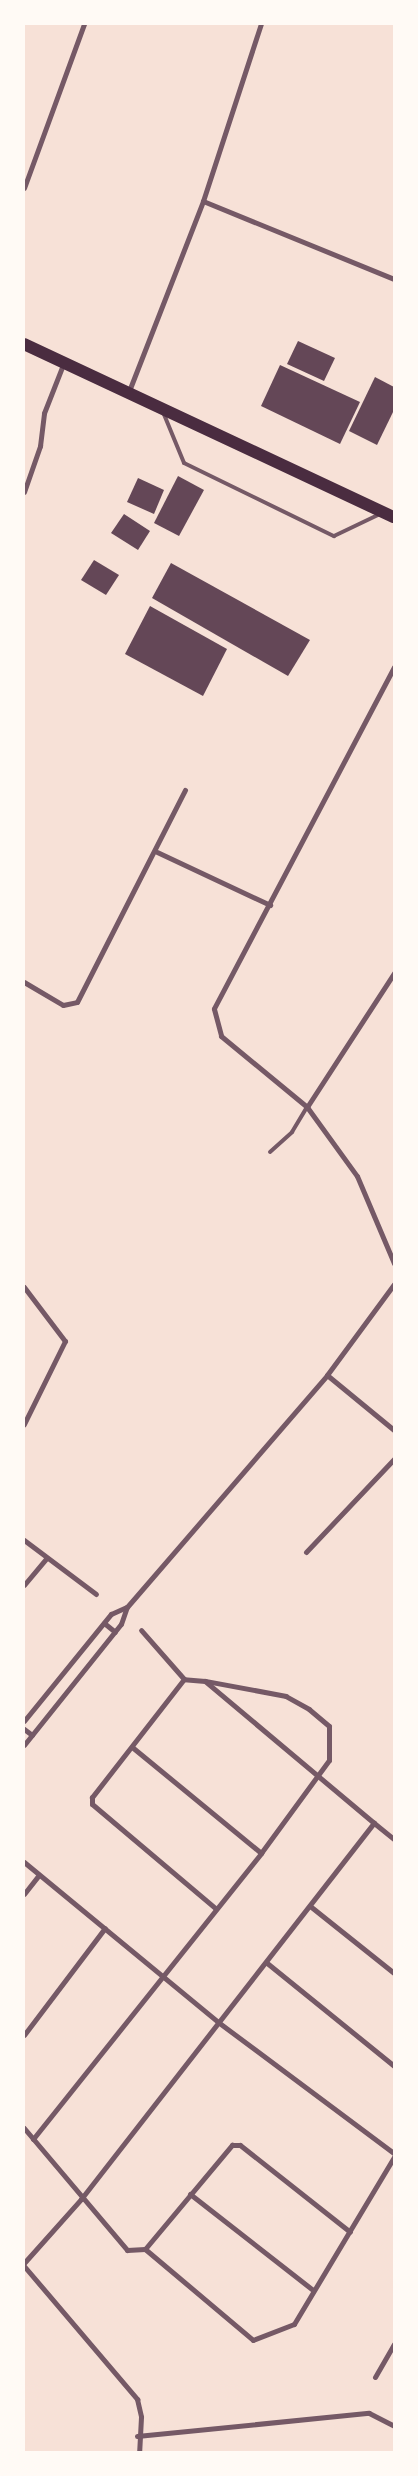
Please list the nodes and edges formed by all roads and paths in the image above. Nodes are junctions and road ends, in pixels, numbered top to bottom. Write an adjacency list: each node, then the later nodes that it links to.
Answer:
1 (84, 24): 3 (street)
2 (261, 24): 4 (street)
3 (24, 188)
4 (203, 200): 5 (street); 8 (street)
5 (394, 279)
6 (24, 344): 7 (main road)
7 (64, 361): 8 (main road); 10 (street)
8 (129, 391): 9 (main road)
9 (161, 406): 11 (main road); 11 (lane)
10 (24, 492)
11 (389, 515)
12 (394, 667): 13 (street)
13 (392, 677): 16 (street)
14 (184, 790): 15 (street)
15 (157, 852): 16 (street); 18 (street)
16 (270, 905): 19 (street)
17 (394, 973): 19 (street)
18 (24, 982)
19 (307, 1107): 20 (lane); 21 (street)
20 (270, 1152)
21 (394, 1263)
22 (394, 1284): 24 (street)
23 (24, 1287): 25 (street)
24 (327, 1375): 26 (street); 33 (street)
25 (24, 1424)
26 (394, 1430)
27 (394, 1459): 29 (street)
28 (24, 1540): 30 (street)
29 (306, 1552)
30 (47, 1558): 31 (street); 32 (street)
31 (24, 1584)
32 (96, 1594)
33 (128, 1607): 34 (street); 36 (street)
34 (104, 1622): 36 (street); 39 (street)
35 (141, 1630): 37 (street)
36 (115, 1632): 41 (street)
37 (184, 1679): 38 (street); 43 (street)
38 (205, 1681): 44 (street); 44 (street)
39 (24, 1721)
40 (24, 1728): 41 (street)
41 (32, 1735): 42 (street)
42 (24, 1745)
43 (132, 1746): 47 (street); 52 (street)
44 (318, 1776): 45 (street); 47 (street)
45 (374, 1823): 46 (street); 51 (street)
46 (394, 1839)
47 (261, 1853): 52 (street)
48 (24, 1862): 49 (street)
49 (39, 1875): 50 (street); 53 (street)
50 (24, 1894)
51 (310, 1906): 54 (street); 56 (street)
52 (215, 1908): 55 (street)
53 (104, 1928): 55 (street); 58 (street)
54 (267, 1962): 57 (street); 59 (street)
55 (161, 1973): 57 (street); 61 (street)
56 (394, 1973)
57 (218, 2022): 62 (street); 65 (street)
58 (24, 2035)
59 (394, 2066)
60 (24, 2128): 61 (street)
61 (33, 2139): 65 (street)
62 (394, 2153)
63 (394, 2157): 66 (street)
64 (190, 2194): 66 (street); 67 (street); 69 (street)
65 (81, 2200): 67 (street); 68 (street)
66 (350, 2232): 69 (street)
67 (145, 2249): 69 (street)
68 (24, 2264): 73 (street)
69 (313, 2290)
70 (394, 2344): 71 (street)
71 (375, 2377)
72 (394, 2426): 73 (street)
73 (137, 2436): 74 (street)
74 (139, 2452)

